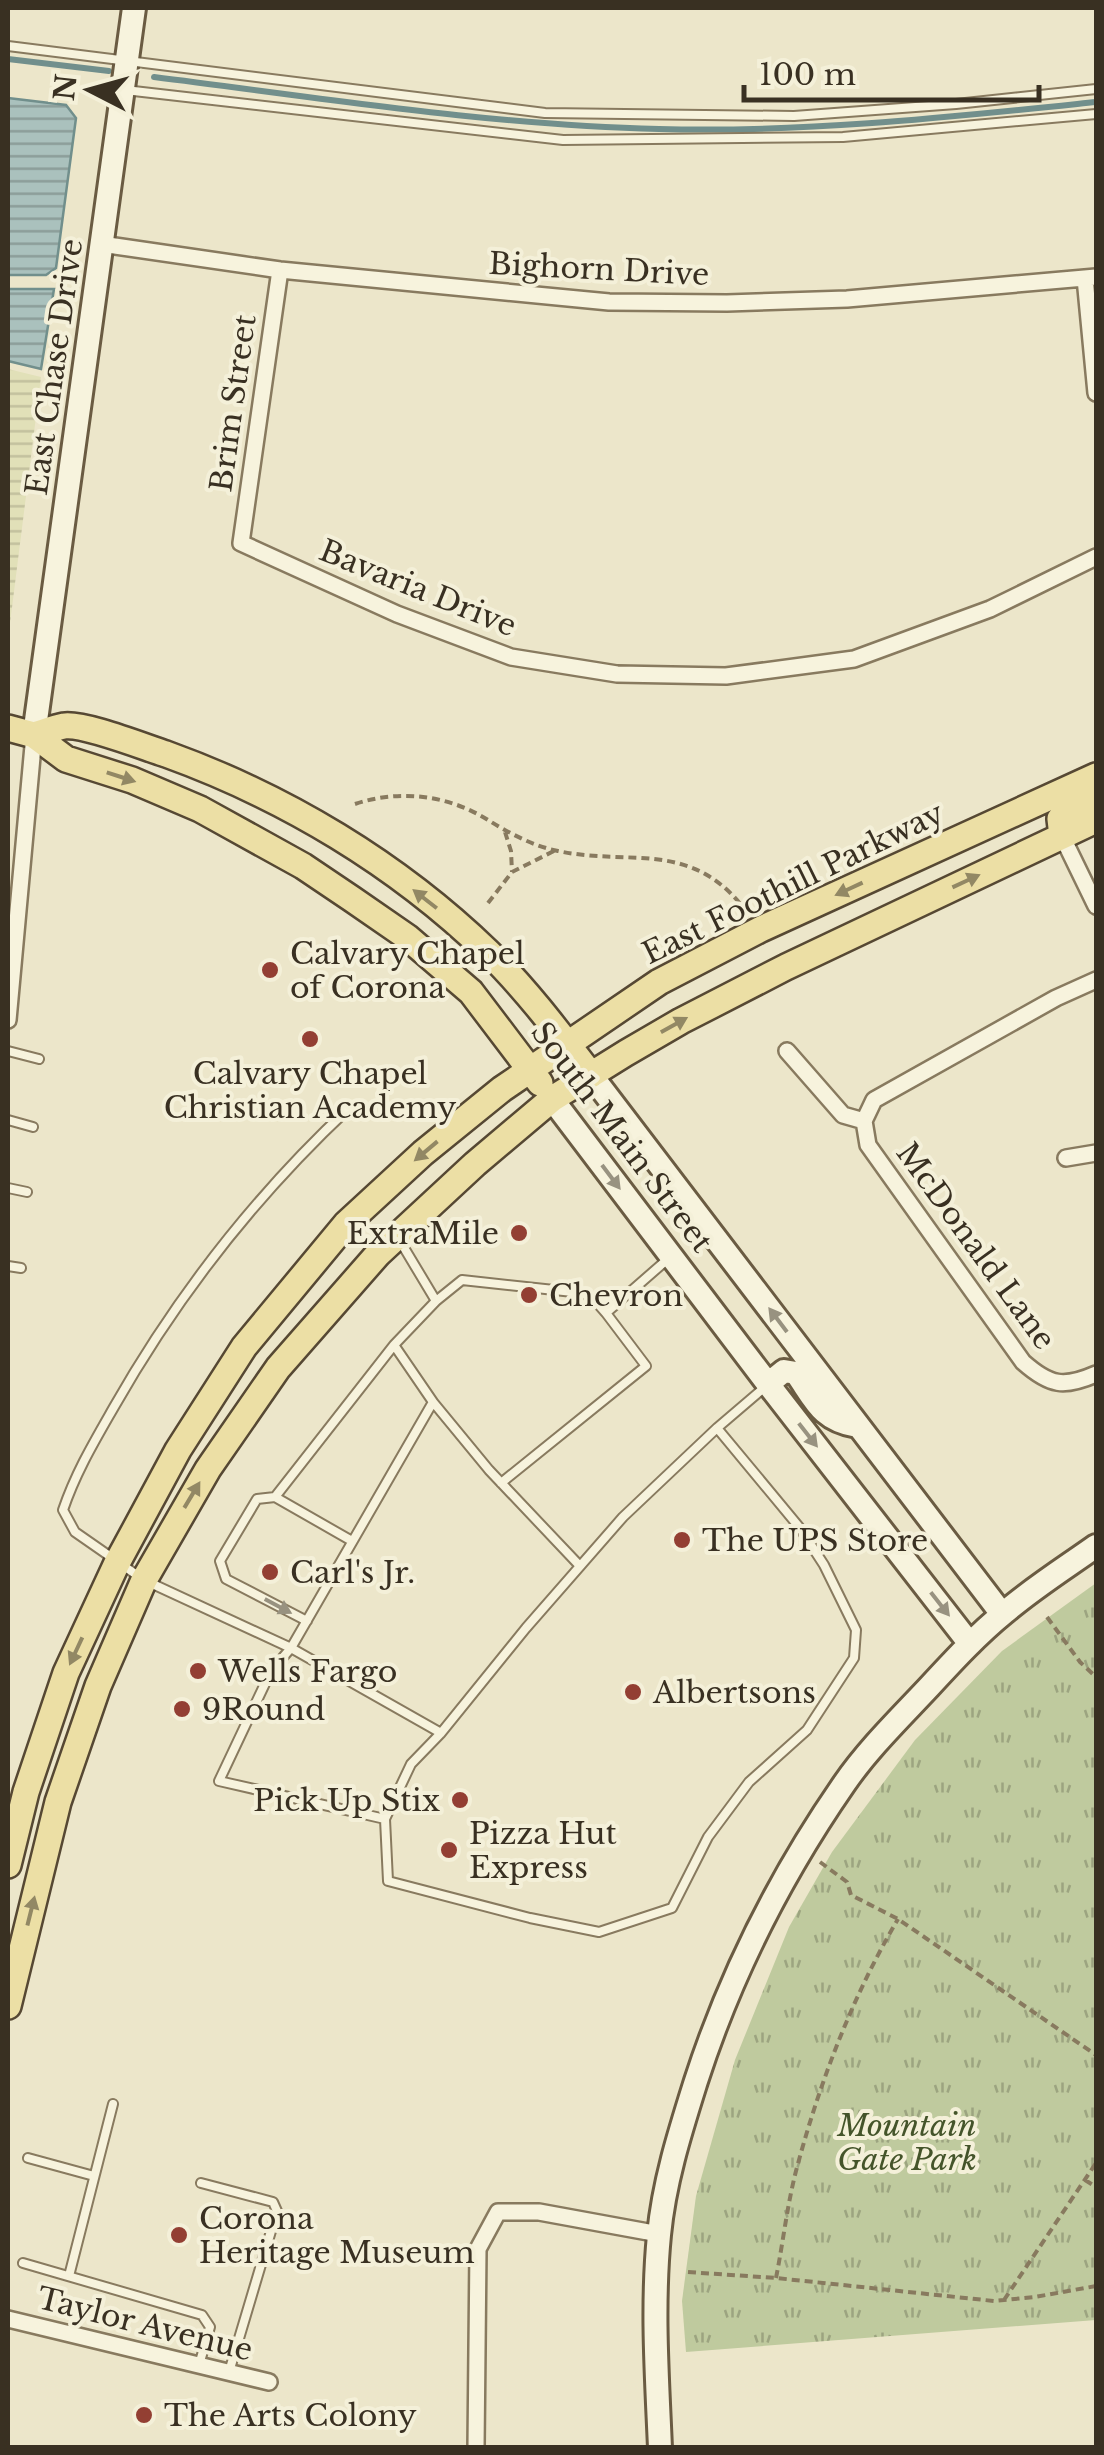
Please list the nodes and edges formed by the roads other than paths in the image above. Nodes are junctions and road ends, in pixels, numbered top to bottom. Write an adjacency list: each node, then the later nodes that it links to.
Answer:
1 (134, 8): 3 (main road, East Chase Drive)
2 (8, 46): 3 (lane)
3 (126, 60): 4 (lane); 5 (main road, East Chase Drive)
4 (1096, 89)
5 (122, 90): 6 (lane); 7 (main road, East Chase Drive)
6 (1096, 114)
7 (101, 244): 8 (street, Bighorn Drive); 14 (main road, East Chase Drive)
8 (280, 270): 9 (street, Bighorn Drive); 11 (street, Brim Street)
9 (1091, 278): 10 (street)
10 (1096, 393)
11 (241, 543): 12 (street, Bavaria Drive)
12 (1096, 558)
13 (8, 728): 14 (main road, South Main Street)
14 (34, 735): 21 (street); 22 (main road, South Main Street, one-way to 14); 26 (main road, South Main Street, one-way to 26)
15 (1096, 776): 22 (main road, East Foothill Parkway, one-way to 22)
16 (1096, 796): 18 (main road)
17 (1096, 820): 18 (main road)
18 (1062, 836): 19 (street); 27 (main road, one-way to 18)
19 (1096, 906)
20 (1096, 980): 31 (street)
21 (8, 1020)
22 (567, 1043): 26 (main road, East Foothill Parkway); 27 (main road, South Main Street)
23 (8, 1051): 25 (lane)
24 (786, 1051): 31 (street, McDonald Lane)
25 (39, 1059)
26 (530, 1069): 28 (main road, South Main Street); 53 (main road, East Foothill Parkway, one-way to 53)
27 (591, 1074): 28 (main road); 47 (main road, South Main Street, one-way to 27)
28 (552, 1099): 37 (main road); 38 (main road, South Main Street, one-way to 38)
29 (349, 1108): 53 (lane)
30 (8, 1120): 32 (lane)
31 (864, 1121): 44 (street, McDonald Lane)
32 (33, 1127)
33 (1096, 1153): 34 (street)
34 (1066, 1158)
35 (8, 1188): 36 (lane)
36 (28, 1192)
37 (398, 1237): 41 (lane); 55 (main road, one-way to 37)
38 (671, 1256): 42 (lane); 45 (main road, South Main Street)
39 (8, 1266): 40 (lane)
40 (21, 1268)
41 (436, 1301): 42 (lane); 43 (lane)
42 (606, 1313): 49 (lane)
43 (394, 1345): 46 (lane); 50 (lane)
44 (1096, 1374)
45 (768, 1384): 47 (main road); 48 (lane); 58 (main road, South Main Street, one-way to 58)
46 (432, 1402): 49 (lane); 51 (lane)
47 (857, 1426): 56 (main road, South Main Street)
48 (717, 1428): 54 (lane); 61 (lane)
49 (501, 1483): 54 (lane)
50 (274, 1497): 51 (lane); 57 (lane, one-way to 57)
51 (352, 1541): 57 (lane)
52 (1096, 1546): 56 (main road)
53 (117, 1562): 55 (lane); 62 (main road, East Foothill Parkway, one-way to 62)
54 (579, 1566): 60 (lane)
55 (144, 1580): 59 (lane); 63 (main road, one-way to 55)
56 (1002, 1614): 58 (main road)
57 (307, 1621): 59 (lane)
58 (970, 1644): 68 (main road)
59 (291, 1648): 60 (lane); 61 (lane)
60 (441, 1733): 61 (lane)
61 (385, 1819)
62 (8, 1860)
63 (8, 2006)
64 (112, 2104): 66 (lane)
65 (28, 2158): 66 (lane)
66 (94, 2176): 70 (lane)
67 (201, 2183): 73 (lane)
68 (659, 2234): 75 (street); 76 (main road)
69 (22, 2263): 70 (lane)
70 (69, 2276): 72 (lane)
71 (8, 2319): 72 (street, Taylor Avenue)
72 (199, 2365): 73 (street, Taylor Avenue)
73 (229, 2372): 74 (street, Taylor Avenue)
74 (269, 2382)
75 (476, 2448)
76 (660, 2448)

